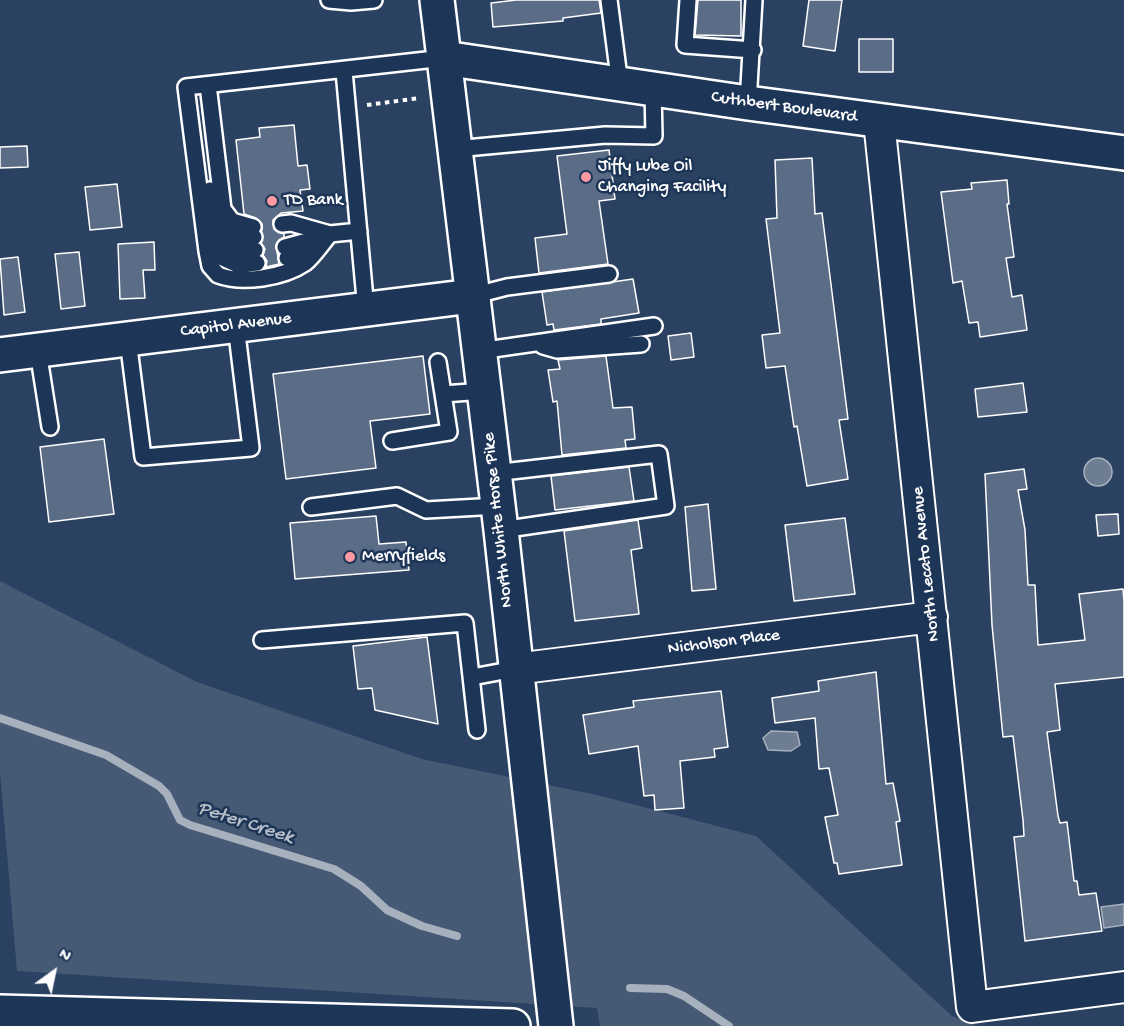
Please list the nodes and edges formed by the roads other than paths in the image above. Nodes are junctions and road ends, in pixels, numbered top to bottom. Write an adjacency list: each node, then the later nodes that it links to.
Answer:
1 (329, 0): 2 (lane)
2 (374, 0)
3 (437, 0): 8 (main road, North White Horse Pike)
4 (609, 0): 10 (lane)
5 (688, 0): 7 (lane)
6 (754, 0): 7 (lane)
7 (753, 50): 13 (lane)
8 (444, 58): 9 (lane); 10 (main road, Cuthbert Boulevard); 15 (main road, North White Horse Pike)
9 (344, 71): 11 (lane); 18 (lane)
10 (620, 85): 12 (main road, Cuthbert Boulevard)
11 (197, 86): 17 (lane); 20 (lane)
12 (653, 90): 13 (main road, Cuthbert Boulevard); 15 (lane)
13 (748, 103): 14 (main road, Cuthbert Boulevard)
14 (879, 121): 16 (main road, Cuthbert Boulevard); 41 (street, North Lecato Avenue)
15 (455, 149): 23 (main road, North White Horse Pike)
16 (1124, 153)
17 (204, 224): 20 (lane); 21 (lane)
18 (359, 231): 19 (lane); 24 (lane)
19 (330, 234): 19 (lane); 21 (lane)
20 (255, 244): 21 (lane)
21 (207, 251)
22 (609, 274): 23 (lane)
23 (472, 296): 24 (main road, Capitol Avenue); 31 (main road, North White Horse Pike)
24 (366, 310): 25 (main road, Capitol Avenue)
25 (236, 326): 27 (main road, Capitol Avenue); 27 (lane)
26 (654, 326): 28 (lane)
27 (128, 340): 30 (main road, Capitol Avenue)
28 (535, 343): 29 (lane); 31 (lane)
29 (641, 344)
30 (38, 351): 32 (main road, Capitol Avenue); 36 (lane)
31 (479, 351): 34 (main road, North White Horse Pike)
32 (0, 355)
33 (438, 362): 35 (lane)
34 (484, 391): 35 (lane); 38 (main road, North White Horse Pike)
35 (443, 394): 37 (lane)
36 (50, 427)
37 (392, 441)
38 (494, 473): 40 (main road, North White Horse Pike); 40 (lane)
39 (311, 507): 40 (lane)
40 (499, 518): 43 (main road, North White Horse Pike)
41 (932, 617): 43 (street, Nicholson Place); 46 (street, North Lecato Avenue)
42 (262, 640): 44 (lane)
43 (515, 669): 44 (lane); 52 (main road, North White Horse Pike)
44 (472, 677): 45 (lane)
45 (477, 730)
46 (1124, 987)
47 (0, 1012): 48 (main road)
48 (61, 1020): 49 (main road)
49 (336, 1023): 50 (main road)
50 (433, 1025): 51 (main road)
51 (513, 1026)
52 (556, 1026)

